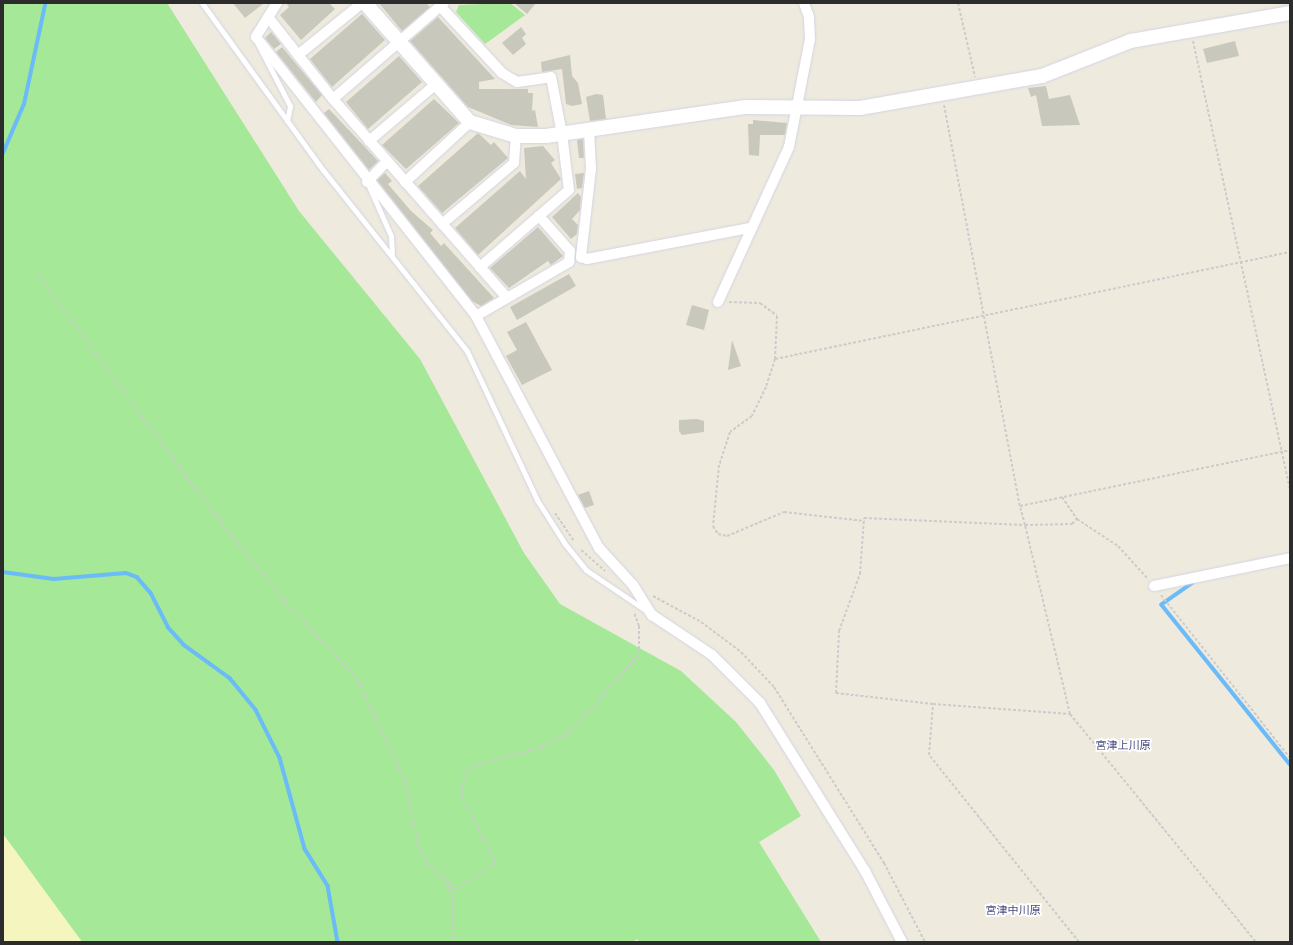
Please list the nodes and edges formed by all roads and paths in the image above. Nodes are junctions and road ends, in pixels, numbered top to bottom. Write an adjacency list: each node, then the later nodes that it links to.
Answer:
1 (202, 3): 18 (lane)
2 (362, 3): 12 (street)
3 (365, 3): 11 (street)
4 (804, 3): 17 (street)
5 (958, 3): 14 (path)
6 (442, 5): 11 (street); 21 (street)
7 (271, 8): 10 (street); 12 (street)
8 (1290, 13): 9 (street)
9 (1191, 30): 14 (street); 34 (path)
10 (256, 37): 18 (lane); 25 (street)
11 (399, 42): 13 (street); 16 (street)
12 (298, 55): 16 (street)
13 (436, 84): 19 (street); 23 (street)
14 (978, 88): 15 (street)
15 (942, 94): 17 (street); 40 (path)
16 (333, 99): 23 (street)
17 (798, 108): 20 (street); 29 (street)
18 (287, 121): 31 (lane)
19 (470, 122): 22 (street); 26 (street)
20 (589, 130): 21 (street); 32 (street)
21 (562, 134): 22 (street); 27 (street)
22 (516, 136): 28 (street)
23 (370, 141): 24 (street)
24 (387, 161): 25 (street); 26 (street)
25 (367, 182): 31 (lane); 39 (street)
26 (405, 182): 28 (street)
27 (539, 216): 33 (street); 35 (street)
28 (442, 224): 35 (street)
29 (750, 228): 32 (street); 38 (street)
30 (1290, 252): 34 (path)
31 (392, 254): 52 (lane)
32 (581, 257): 33 (street)
33 (569, 262): 37 (street)
34 (1241, 263): 40 (path); 43 (path)
35 (480, 267): 37 (street)
36 (38, 275): 57 (path)
37 (507, 298): 39 (street)
38 (718, 302): 41 (path)
39 (476, 316): 53 (street)
40 (984, 316): 41 (path); 46 (path)
41 (775, 359): 48 (path)
42 (1290, 450): 43 (path)
43 (1283, 451): 44 (path); 45 (path)
44 (1290, 488)
45 (1062, 497): 46 (path); 47 (path)
46 (1020, 506): 49 (path)
47 (1077, 519): 49 (path); 51 (path)
48 (864, 521): 49 (path); 54 (path)
49 (1025, 525): 55 (path)
50 (1290, 558): 51 (street)
51 (1154, 586): 56 (path)
52 (628, 601): 53 (lane); 57 (path)
53 (652, 615): 59 (street)
54 (933, 704): 55 (path); 60 (path)
55 (1070, 714): 61 (path)
56 (1290, 758)
57 (446, 883): 58 (path)
58 (453, 942)
59 (902, 942)
60 (1079, 942)
61 (1256, 942)

